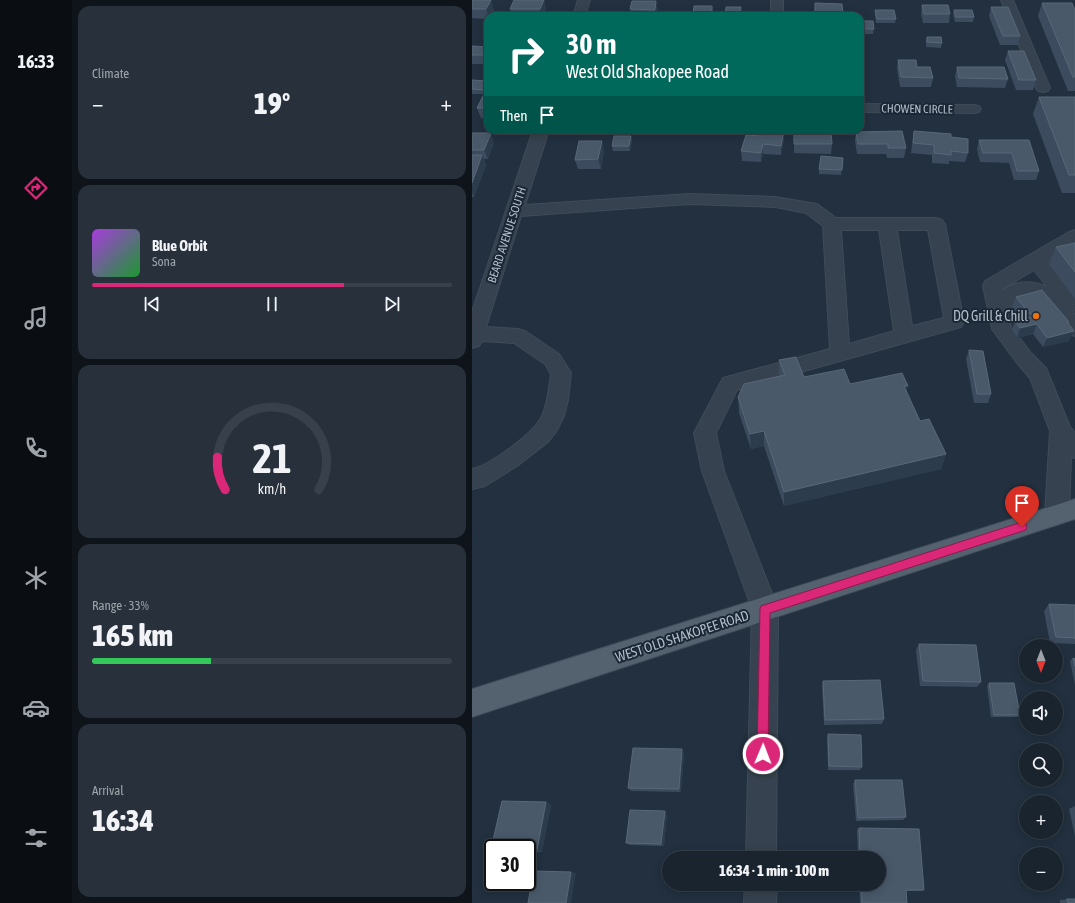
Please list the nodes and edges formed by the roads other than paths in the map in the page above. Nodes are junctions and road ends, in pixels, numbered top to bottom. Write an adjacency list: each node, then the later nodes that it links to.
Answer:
1 (584, 0): 4 (street)
2 (777, 0): 5 (street)
3 (1007, 0): 6 (street)
4 (580, 12)
5 (777, 12)
6 (1044, 88)
7 (864, 108): 8 (street, CHOWEN CIRCLE)
8 (974, 109)
9 (540, 134): 10 (street, BEARD AVENUE SOUTH)
10 (515, 211): 11 (street); 18 (street, BEARD AVENUE SOUTH)
11 (832, 224): 12 (street); 19 (street)
12 (887, 224): 17 (street); 17 (street)
13 (1075, 236): 14 (street)
14 (1037, 261): 15 (street); 20 (street)
15 (1075, 309)
16 (1075, 329): 20 (street)
17 (904, 336): 19 (street)
18 (473, 337): 23 (street)
19 (840, 354): 25 (street)
20 (1044, 373): 21 (street)
21 (1068, 429): 22 (street); 24 (street)
22 (1075, 449)
23 (472, 479)
24 (1066, 512): 25 (main road, WEST OLD SHAKOPEE ROAD)
25 (765, 609): 26 (main road, WEST OLD SHAKOPEE ROAD); 27 (street)
26 (472, 703)
27 (761, 851)
28 (760, 891): 29 (street)
29 (760, 903)

